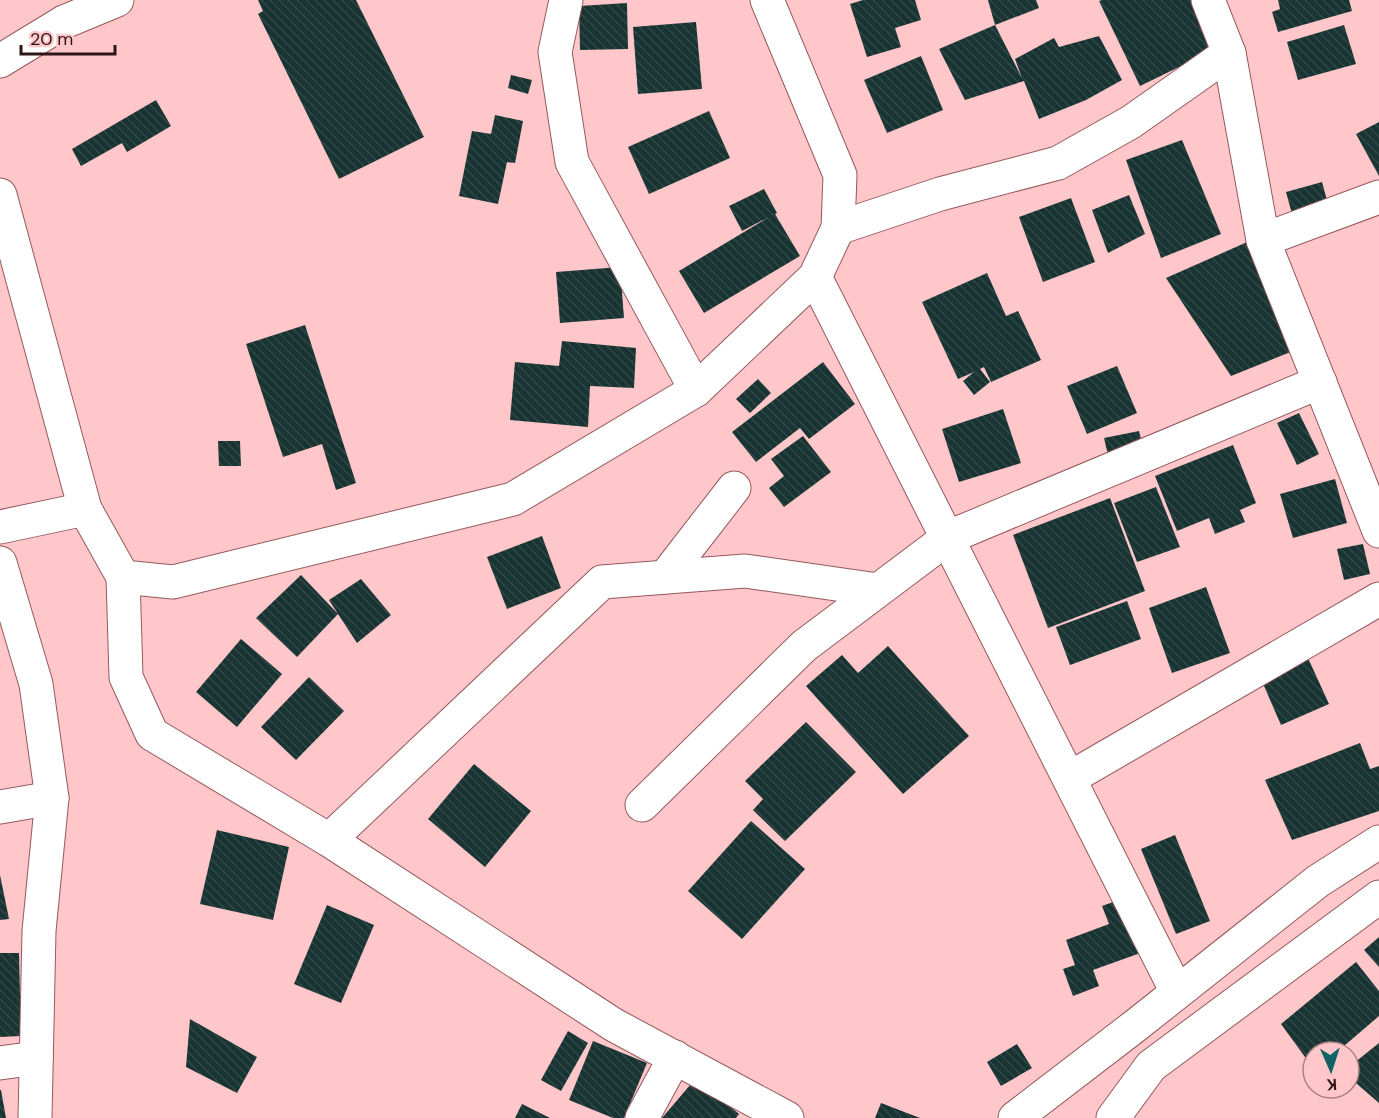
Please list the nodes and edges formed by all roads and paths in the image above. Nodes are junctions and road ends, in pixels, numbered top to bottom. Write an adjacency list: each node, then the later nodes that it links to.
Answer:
1 (117, 0): 5 (street)
2 (566, 0): 14 (street)
3 (767, 0): 10 (street)
4 (1208, 0): 6 (street)
5 (59, 11): 7 (street)
6 (1229, 53): 10 (street); 11 (street)
7 (0, 61)
8 (0, 195): 16 (street)
9 (1379, 197): 11 (street)
10 (838, 228): 12 (street)
11 (1263, 240): 13 (street)
12 (815, 277): 14 (street); 19 (street)
13 (1320, 382): 18 (street); 19 (street)
14 (696, 390): 21 (street)
15 (734, 488): 22 (street)
16 (85, 509): 17 (street); 21 (street)
17 (0, 527)
18 (1379, 531)
19 (949, 537): 23 (street); 25 (street)
20 (0, 563): 26 (street)
21 (123, 577): 29 (street)
22 (665, 577): 23 (street); 29 (street)
23 (878, 590): 27 (street)
24 (1379, 599): 25 (street)
25 (1070, 778): 32 (street)
26 (52, 798): 28 (street); 34 (street)
27 (642, 805)
28 (0, 807)
29 (329, 840): 33 (street)
30 (1379, 842): 32 (street)
31 (1379, 897): 36 (street)
32 (1178, 992): 40 (street)
33 (675, 1057): 38 (street); 39 (street)
34 (36, 1058): 35 (street); 37 (street)
35 (0, 1063)
36 (1114, 1117)
37 (35, 1118)
38 (642, 1118)
39 (787, 1118)
40 (1015, 1118)

